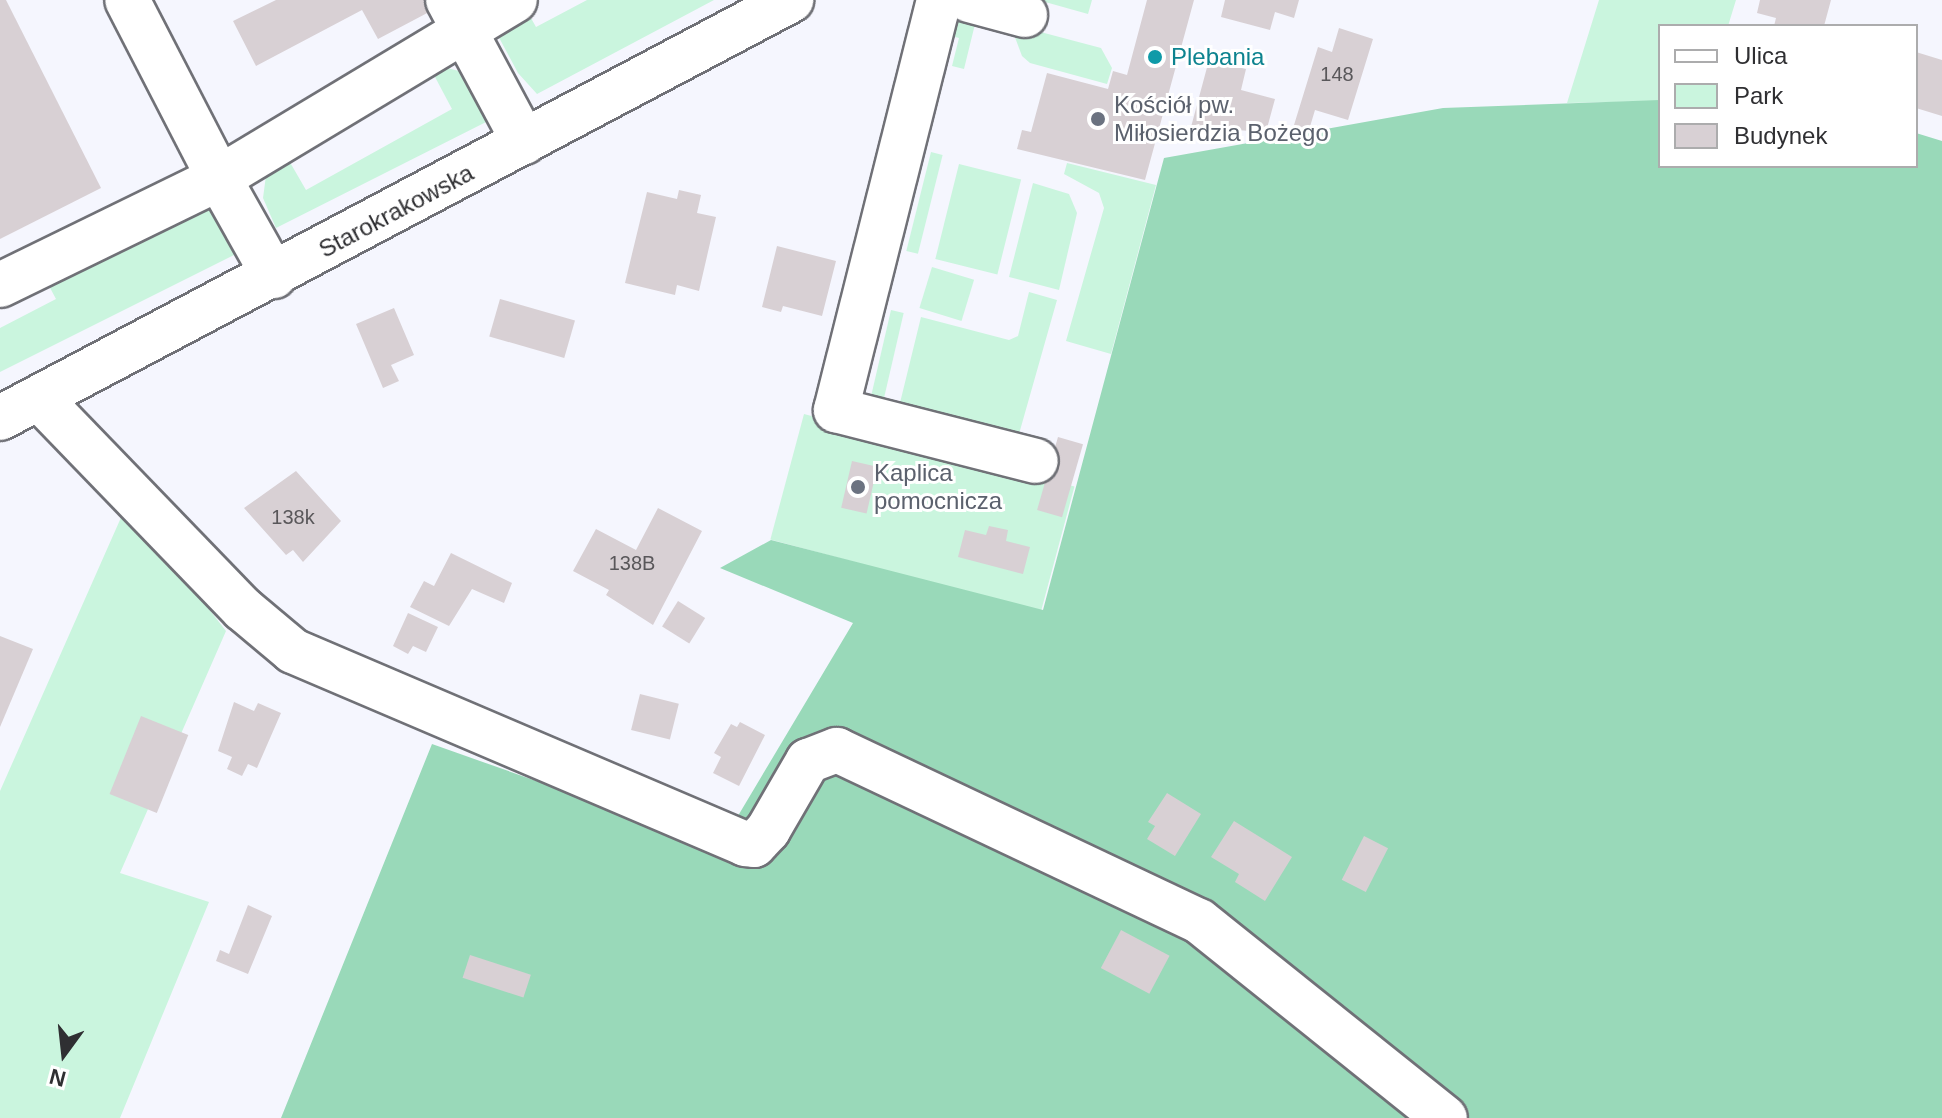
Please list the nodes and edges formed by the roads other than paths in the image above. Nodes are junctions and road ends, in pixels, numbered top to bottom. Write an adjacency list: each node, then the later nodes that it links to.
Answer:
1 (127, 0): 9 (street)
2 (515, 0): 6 (street)
3 (791, 0): 8 (street, Starokrakowska)
4 (939, 0): 14 (street)
5 (969, 0): 7 (street)
6 (454, 14): 8 (street); 9 (street)
7 (1025, 15)
8 (524, 142): 10 (street, Starokrakowska)
9 (219, 178): 10 (street); 11 (street)
10 (274, 276): 12 (street, Starokrakowska)
11 (0, 285)
12 (39, 398): 13 (street, Starokrakowska); 15 (street)
13 (0, 418)
14 (1036, 461)
15 (1445, 1118)

